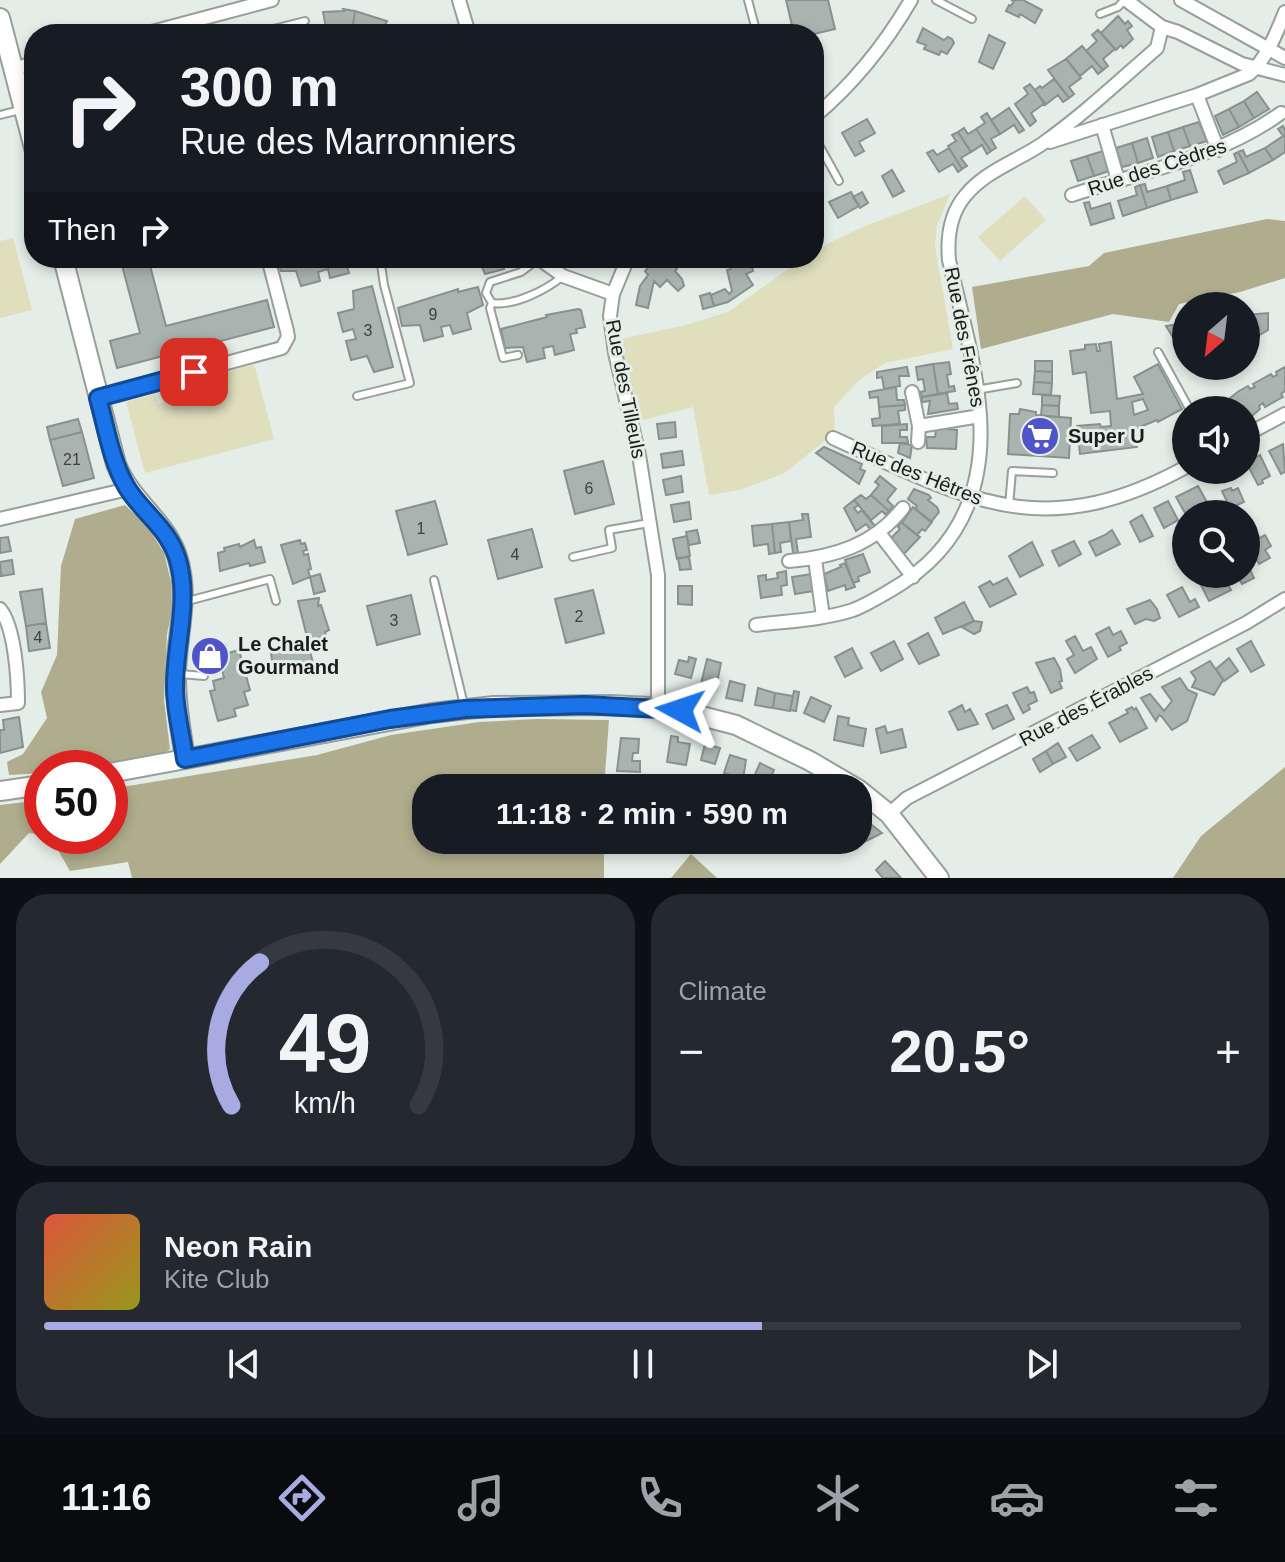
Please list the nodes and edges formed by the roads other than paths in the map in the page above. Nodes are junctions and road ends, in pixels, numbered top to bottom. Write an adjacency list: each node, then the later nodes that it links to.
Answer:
1 (272, 0): 13 (street)
2 (459, 0): 15 (street)
3 (748, 0): 16 (lane)
4 (911, 0): 26 (street)
5 (936, 0): 11 (lane)
6 (1125, 0): 9 (lane); 17 (street)
7 (1188, 1): 18 (street)
8 (1285, 12): 18 (street)
9 (1100, 14)
10 (0, 18): 22 (main road)
11 (972, 19)
12 (305, 21): 14 (lane)
13 (182, 24)
14 (293, 24)
15 (466, 24)
16 (754, 24)
17 (1162, 27): 21 (street); 30 (street, Rue des Frênes)
18 (1267, 48): 19 (street); 21 (street)
19 (1285, 58)
20 (24, 66): 22 (street)
21 (1255, 68): 23 (street); 24 (street, Rue des Frênes)
22 (13, 69): 25 (main road)
23 (1285, 75)
24 (1197, 95): 31 (street, Rue des Frênes); 34 (street)
25 (23, 109): 27 (main road); 29 (lane)
26 (824, 109)
27 (24, 113)
28 (1281, 113): 34 (street, Rue des Cèdres)
29 (0, 115)
30 (1074, 119): 32 (street); 33 (street, Rue des Frênes)
31 (1102, 125): 32 (street, Rue des Frênes); 36 (street)
32 (1081, 132): 33 (street, Rue des Frênes)
33 (1040, 146): 51 (street, Rue des Frênes)
34 (1218, 150): 36 (street, Rue des Cèdres)
35 (824, 154): 37 (lane)
36 (1118, 180): 38 (street, Rue des Cèdres)
37 (839, 181)
38 (1072, 195)
39 (66, 268): 55 (main road)
40 (271, 268): 55 (street)
41 (381, 268): 53 (lane)
42 (526, 268): 47 (lane)
43 (552, 268): 45 (street)
44 (622, 268): 46 (street, Rue des Tilleuls)
45 (563, 276): 46 (street); 47 (lane)
46 (613, 294): 69 (street, Rue des Tilleuls)
47 (492, 303): 49 (lane)
48 (1158, 352): 54 (lane)
49 (518, 355)
50 (1017, 383): 51 (lane)
51 (976, 390): 57 (street, Rue des Frênes)
52 (912, 392): 58 (street)
53 (357, 396)
54 (1182, 396)
55 (98, 398): 64 (main road)
56 (1285, 414): 59 (street)
57 (980, 416): 58 (street); 65 (street, Rue des Frênes)
58 (919, 426): 61 (street)
59 (1260, 427)
60 (833, 438): 65 (street, Rue des Hêtres)
61 (918, 442)
62 (1053, 473): 66 (lane)
63 (1172, 474): 66 (street, Rue des Hêtres)
64 (128, 489): 68 (street); 78 (main road)
65 (972, 498): 66 (street, Rue des Hêtres); 74 (street, Rue des Frênes)
66 (1009, 506)
67 (903, 508): 70 (street)
68 (0, 519)
69 (649, 523): 71 (lane); 85 (street, Rue des Tilleuls)
70 (879, 533): 72 (street); 74 (street)
71 (573, 557)
72 (815, 559): 73 (street); 80 (street)
73 (789, 561)
74 (913, 577): 80 (street, Rue des Frênes)
75 (434, 580): 86 (lane)
76 (1285, 599): 93 (street, Rue des Érables)
77 (276, 601): 78 (lane)
78 (184, 602): 82 (main road)
79 (0, 609): 84 (street)
80 (823, 617): 81 (street, Rue des Frênes)
81 (756, 625)
82 (176, 673): 83 (lane); 87 (main road)
83 (204, 676)
84 (0, 705)
85 (658, 707): 86 (main road); 89 (main road)
86 (465, 709): 87 (main road)
87 (185, 759): 88 (main road)
88 (128, 770)
89 (832, 774)
90 (24, 788): 91 (main road)
91 (0, 791)
92 (872, 801): 93 (main road)
93 (889, 814): 94 (main road)
94 (939, 878)

